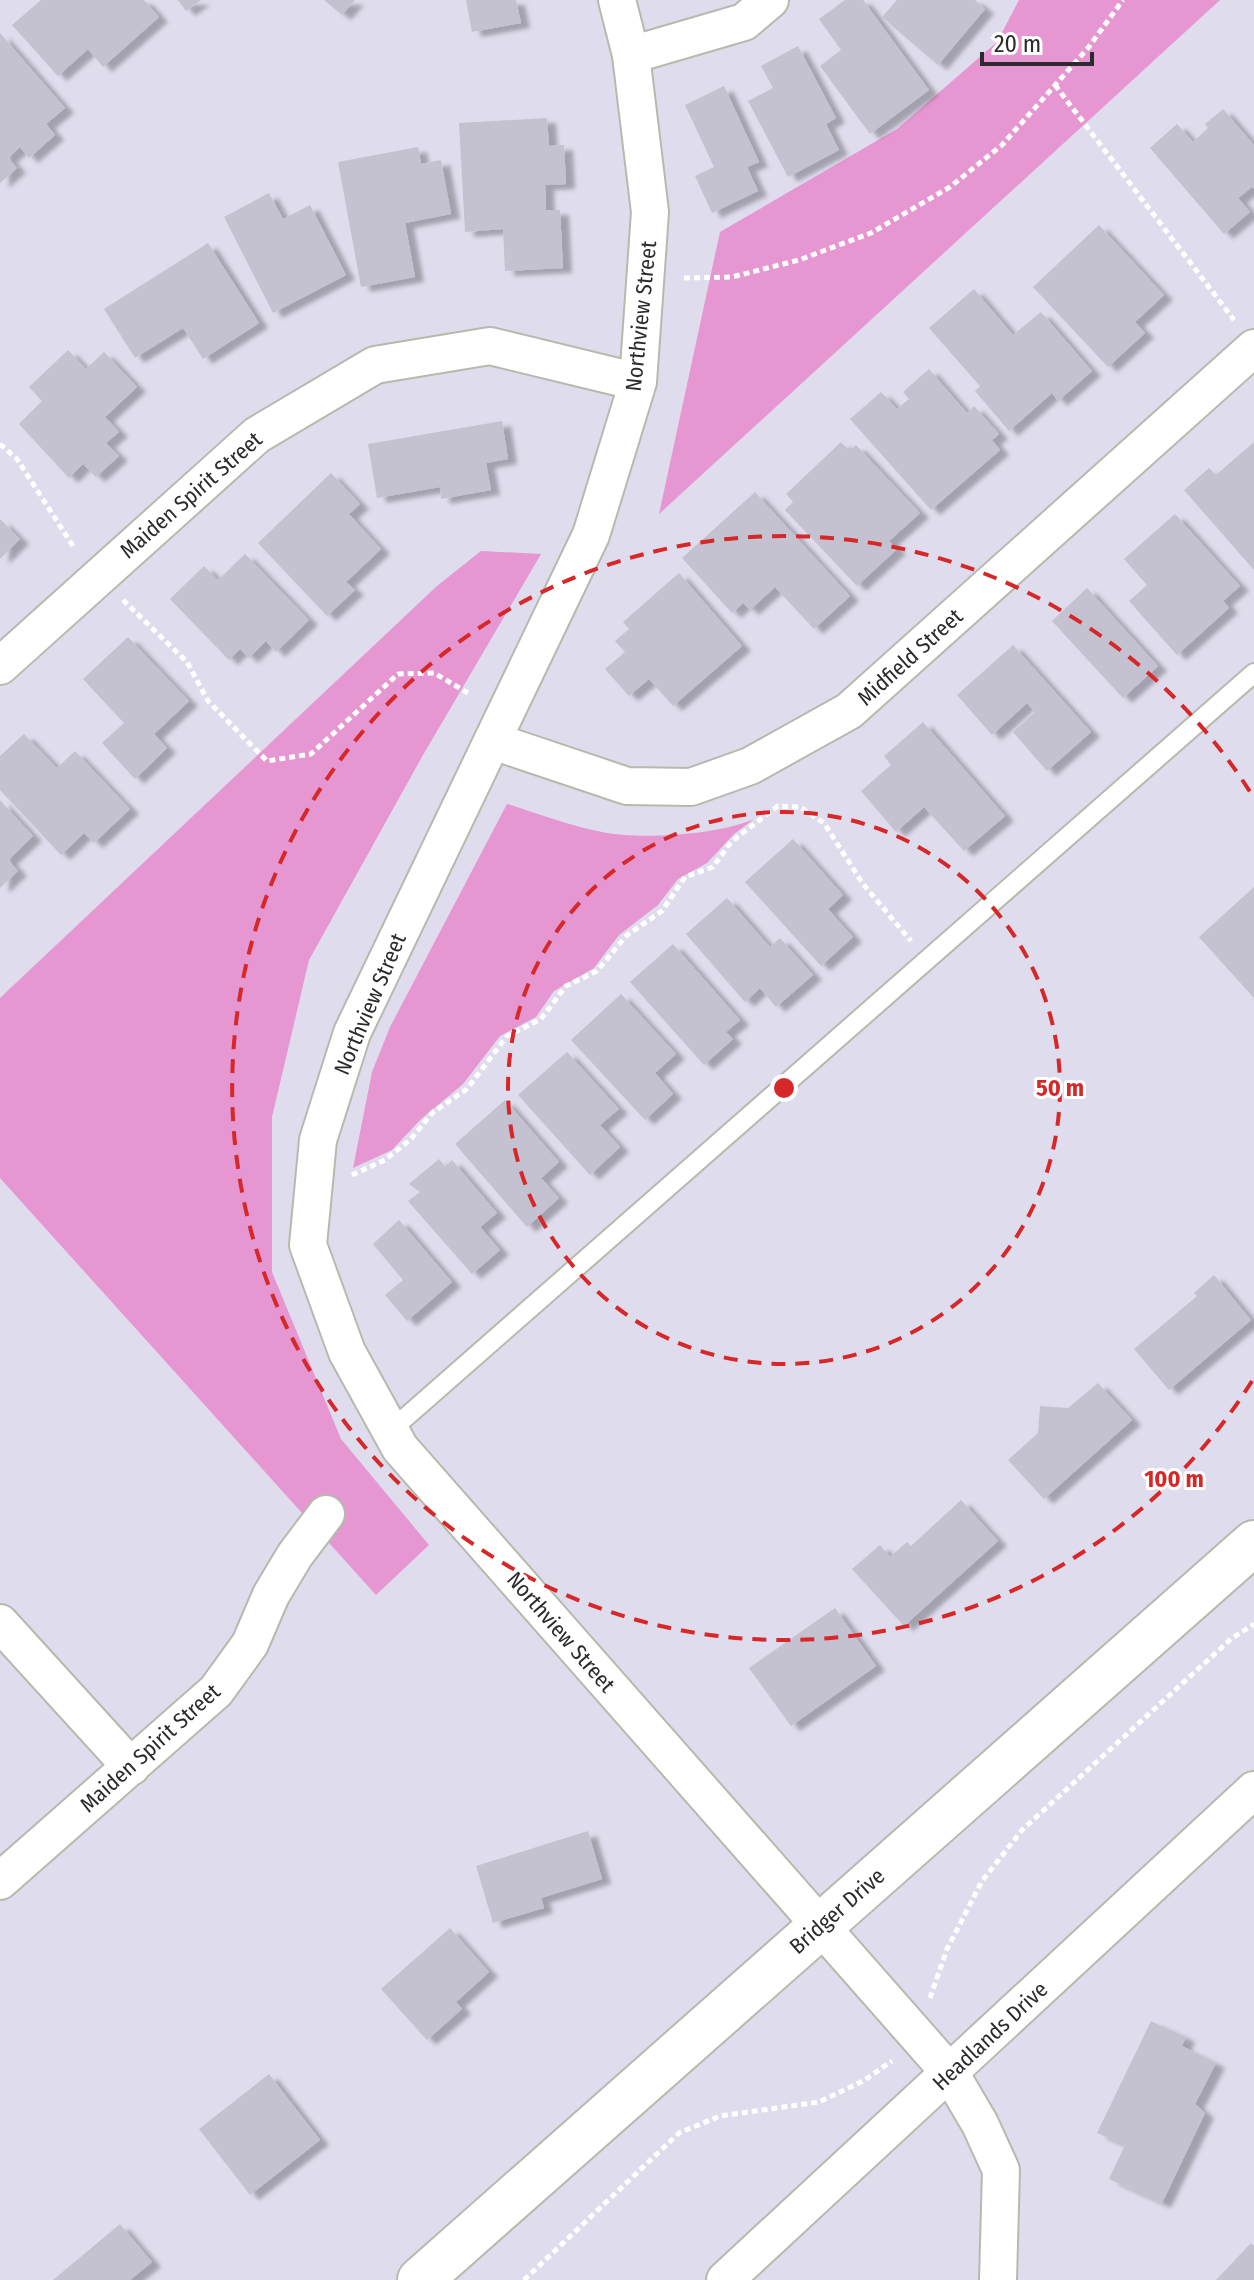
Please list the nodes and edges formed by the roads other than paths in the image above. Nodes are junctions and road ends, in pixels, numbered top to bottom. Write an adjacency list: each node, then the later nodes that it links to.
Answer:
1 (617, 0): 3 (street, Northview Street)
2 (770, 0): 3 (street)
3 (631, 55): 5 (street, Northview Street)
4 (1245, 336): 8 (street, Midfield Street)
5 (638, 382): 6 (street, Maiden Spirit Street); 8 (street, Northview Street)
6 (0, 666)
7 (1254, 673): 9 (lane)
8 (493, 741): 9 (street, Northview Street)
9 (390, 1431): 16 (street, Northview Street)
10 (326, 1514): 13 (street, Maiden Spirit Street)
11 (1254, 1543): 16 (main road, Bridger Drive)
12 (0, 1623): 13 (street)
13 (131, 1767): 15 (street, Maiden Spirit Street)
14 (1254, 1790): 17 (street, Headlands Drive)
15 (0, 1881)
16 (819, 1927): 17 (street, Northview Street); 18 (main road, Bridger Drive)
17 (950, 2073): 19 (street, Headlands Drive); 20 (street, Northview Street)
18 (420, 2280)
19 (725, 2280)
20 (998, 2280)

